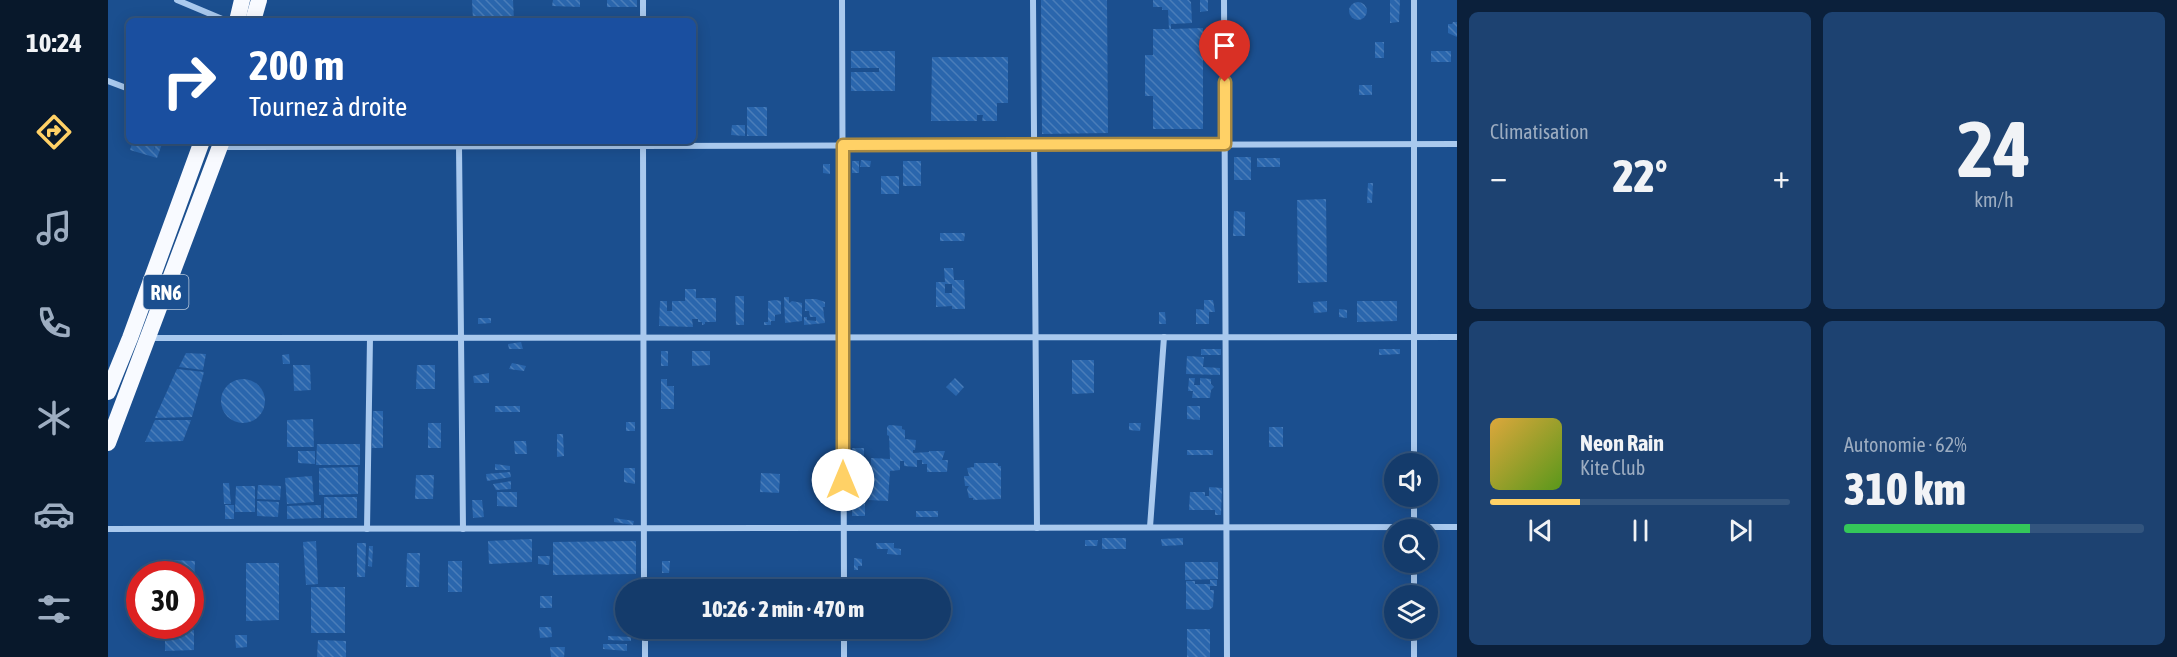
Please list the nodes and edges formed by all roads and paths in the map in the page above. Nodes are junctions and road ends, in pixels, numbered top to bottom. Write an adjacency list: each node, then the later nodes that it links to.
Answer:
1 (177, 0): 9 (street)
2 (242, 0): 10 (highway)
3 (259, 0): 11 (highway)
4 (643, 0): 12 (street)
5 (842, 0): 21 (street)
6 (1033, 0): 22 (street)
7 (1224, 0): 18 (street)
8 (1414, 0): 19 (street)
9 (220, 18)
10 (238, 18)
11 (254, 18)
12 (643, 18)
13 (108, 81): 14 (street)
14 (126, 88)
15 (201, 144): 34 (highway, RN6)
16 (221, 144): 23 (street); 30 (highway, RN6)
17 (643, 144): 21 (street); 23 (street); 33 (street)
18 (1225, 144): 19 (street); 22 (street); 27 (street)
19 (1414, 144): 20 (street); 28 (street)
20 (1457, 144)
21 (843, 145): 22 (street); 24 (street)
22 (1034, 145): 25 (street)
23 (459, 146): 32 (street)
24 (843, 337): 25 (street); 33 (street); 40 (street)
25 (1035, 337): 26 (street); 41 (street)
26 (1164, 337): 27 (street); 42 (street)
27 (1226, 337): 28 (street); 37 (street)
28 (1414, 337): 29 (street); 36 (street)
29 (1457, 337)
30 (149, 338): 31 (street); 35 (highway, RN6)
31 (370, 338): 32 (street); 44 (street)
32 (462, 338): 33 (street); 45 (street)
33 (644, 338): 46 (street)
34 (108, 392)
35 (108, 443)
36 (1414, 453)
37 (1226, 527): 42 (street); 43 (street); 55 (street)
38 (1438, 527): 39 (street)
39 (1457, 527)
40 (843, 528): 41 (street); 46 (street); 49 (street)
41 (1037, 528): 42 (street)
42 (1150, 528)
43 (1384, 528)
44 (366, 529): 45 (street); 47 (street)
45 (463, 529): 46 (street)
46 (644, 529): 48 (street)
47 (108, 530)
48 (644, 579)
49 (844, 579)
50 (645, 639): 53 (street)
51 (844, 639): 54 (street)
52 (1414, 639): 56 (street)
53 (645, 657)
54 (844, 657)
55 (1227, 657)
56 (1414, 657)

